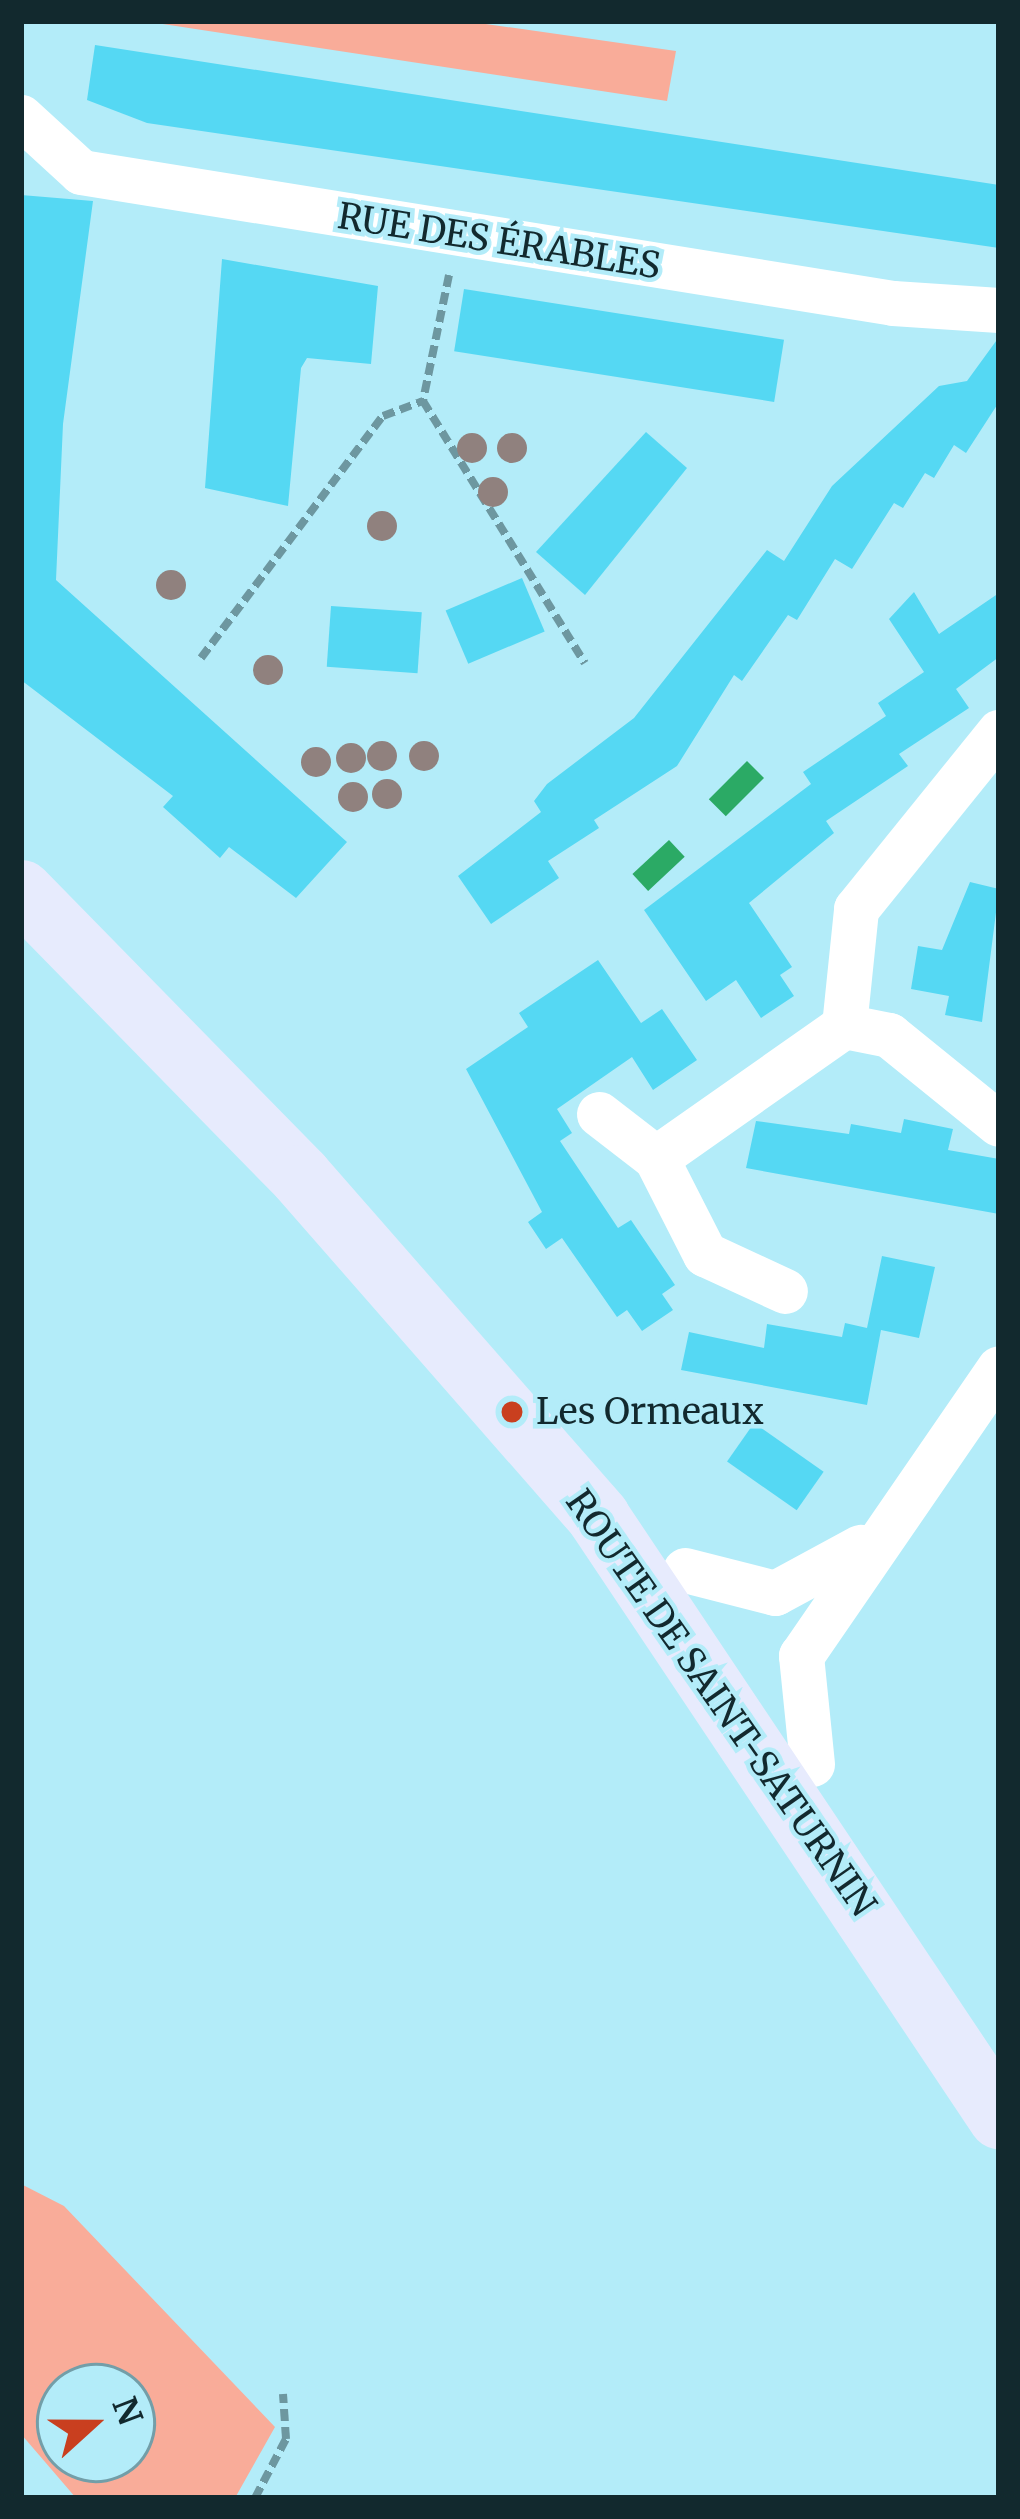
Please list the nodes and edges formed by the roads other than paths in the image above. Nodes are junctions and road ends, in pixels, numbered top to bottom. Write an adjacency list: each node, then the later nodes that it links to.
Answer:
1 (21, 117): 2 (street, RUE DES ÉRABLES)
2 (999, 310)
3 (999, 732): 6 (street)
4 (21, 848): 13 (main road, ROUTE DE SAINT-SATURNIN)
5 (21, 891): 16 (main road, ROUTE DE SAINT-SATURNIN)
6 (844, 1026): 8 (street); 9 (street)
7 (599, 1114): 9 (street)
8 (999, 1124)
9 (656, 1158): 10 (street)
10 (785, 1291)
11 (999, 1368): 12 (street)
12 (873, 1538): 13 (street); 14 (street)
13 (685, 1570): 14 (main road, ROUTE DE SAINT-SATURNIN)
14 (812, 1764): 15 (main road, ROUTE DE SAINT-SATURNIN)
15 (999, 2056)
16 (999, 2117)

